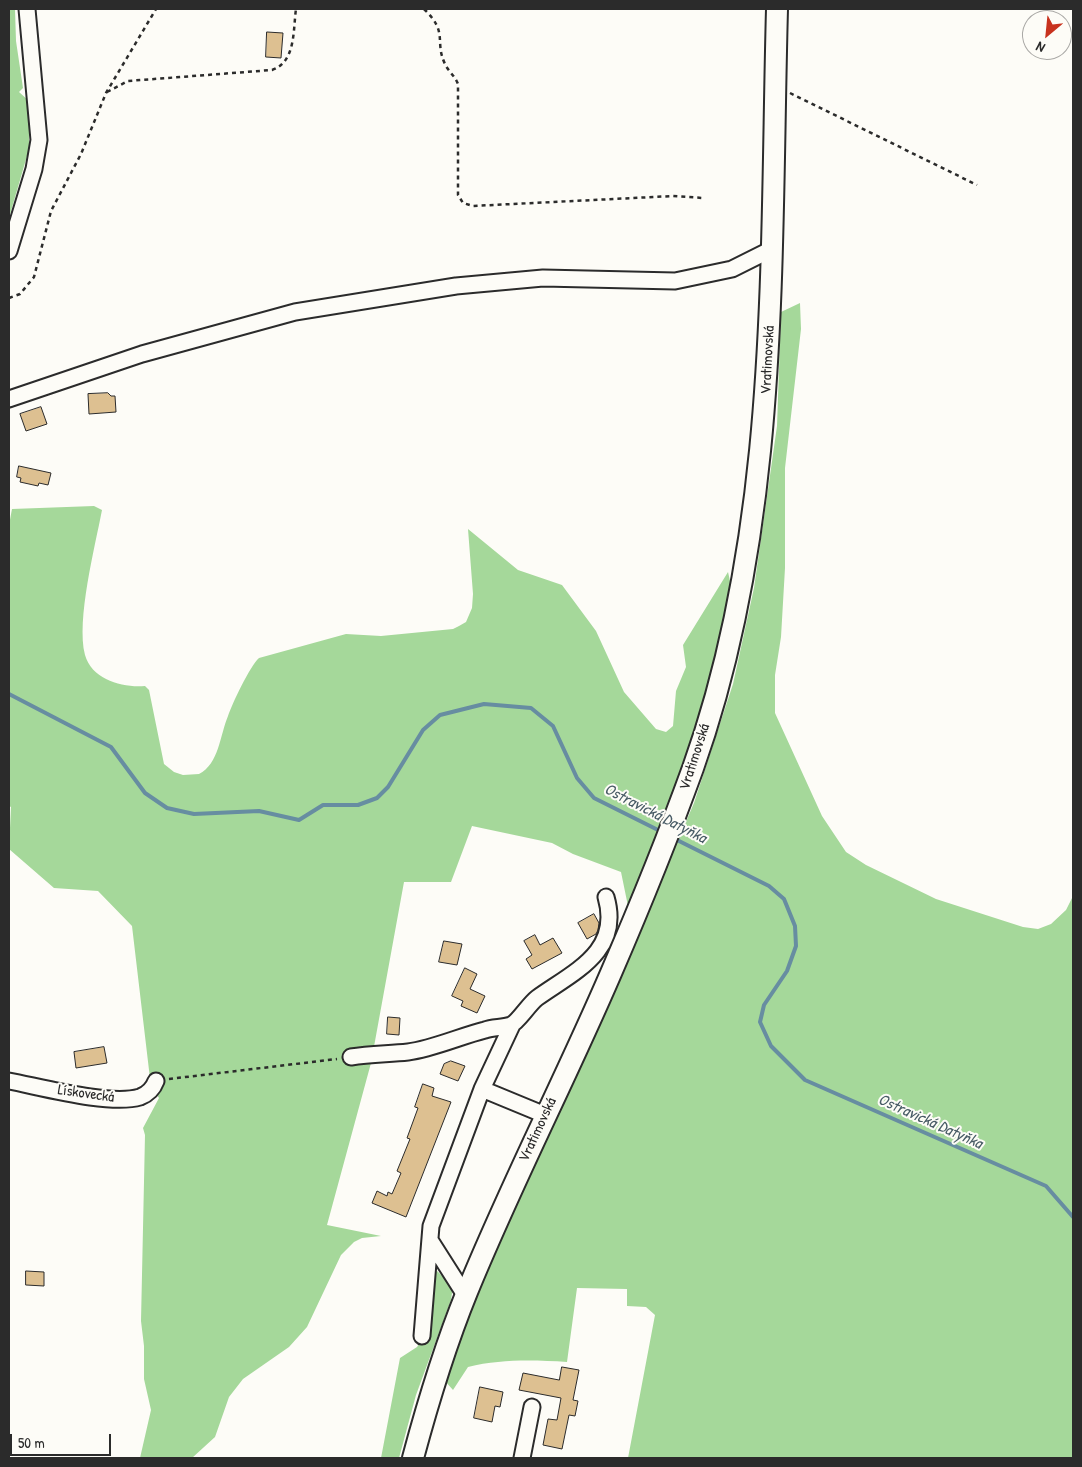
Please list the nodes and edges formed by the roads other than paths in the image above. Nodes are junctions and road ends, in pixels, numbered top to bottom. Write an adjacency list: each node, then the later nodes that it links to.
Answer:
1 (28, 9): 4 (street)
2 (777, 9): 3 (main road, Vratimovská)
3 (772, 250): 5 (street); 12 (main road, Vratimovská)
4 (9, 251)
5 (9, 399)
6 (606, 897): 7 (street)
7 (512, 1025): 8 (street); 11 (street)
8 (351, 1057)
9 (9, 1081): 10 (street, Lískovecká)
10 (156, 1081)
11 (482, 1089): 12 (street); 13 (street)
12 (545, 1115): 14 (main road, Vratimovská)
13 (430, 1240): 14 (street); 15 (street)
14 (465, 1296): 17 (main road, Vratimovská)
15 (422, 1336)
16 (532, 1407): 18 (street)
17 (413, 1458)
18 (522, 1458)

